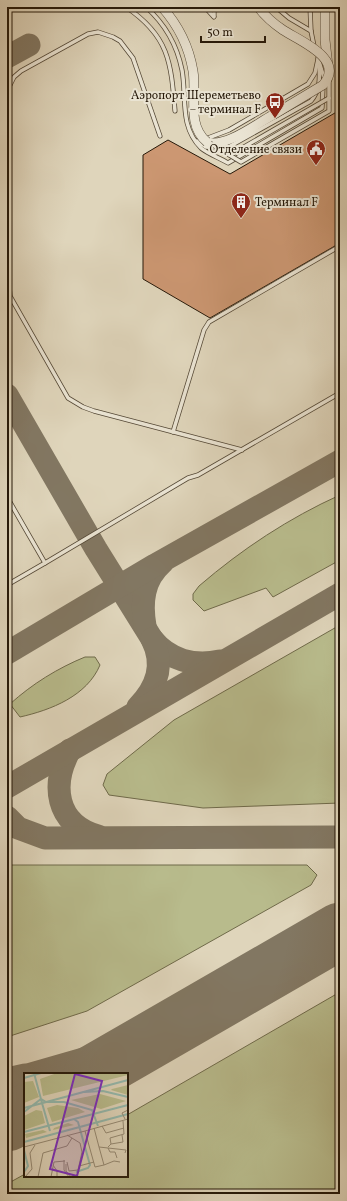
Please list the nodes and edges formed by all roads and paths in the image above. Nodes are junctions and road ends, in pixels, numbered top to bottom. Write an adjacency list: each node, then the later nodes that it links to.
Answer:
1 (126, 7): 15 (lane)
2 (146, 7): 17 (lane)
3 (162, 7): 18 (street, bridge)
4 (205, 7): 5 (lane)
5 (214, 7)
6 (258, 7): 12 (street, bridge)
7 (276, 7): 10 (lane)
8 (310, 7): 10 (lane)
9 (325, 7): 12 (street, bridge)
10 (311, 31): 11 (lane)
11 (318, 58): 17 (lane); 17 (lane); 17 (lane)
12 (328, 69): 14 (lane, bridge); 18 (street, bridge)
13 (7, 91): 16 (lane)
14 (329, 98): 19 (lane, bridge); 19 (lane, bridge)
15 (175, 111)
16 (160, 136)
17 (195, 140)
18 (207, 142): 19 (lane, bridge)
19 (230, 155)
20 (340, 246): 23 (lane)
21 (7, 261): 23 (lane)
22 (340, 393): 24 (lane)
23 (174, 432): 24 (lane)
24 (242, 450): 26 (lane)
25 (7, 497): 26 (lane)
26 (45, 562): 27 (lane)
27 (7, 585)

